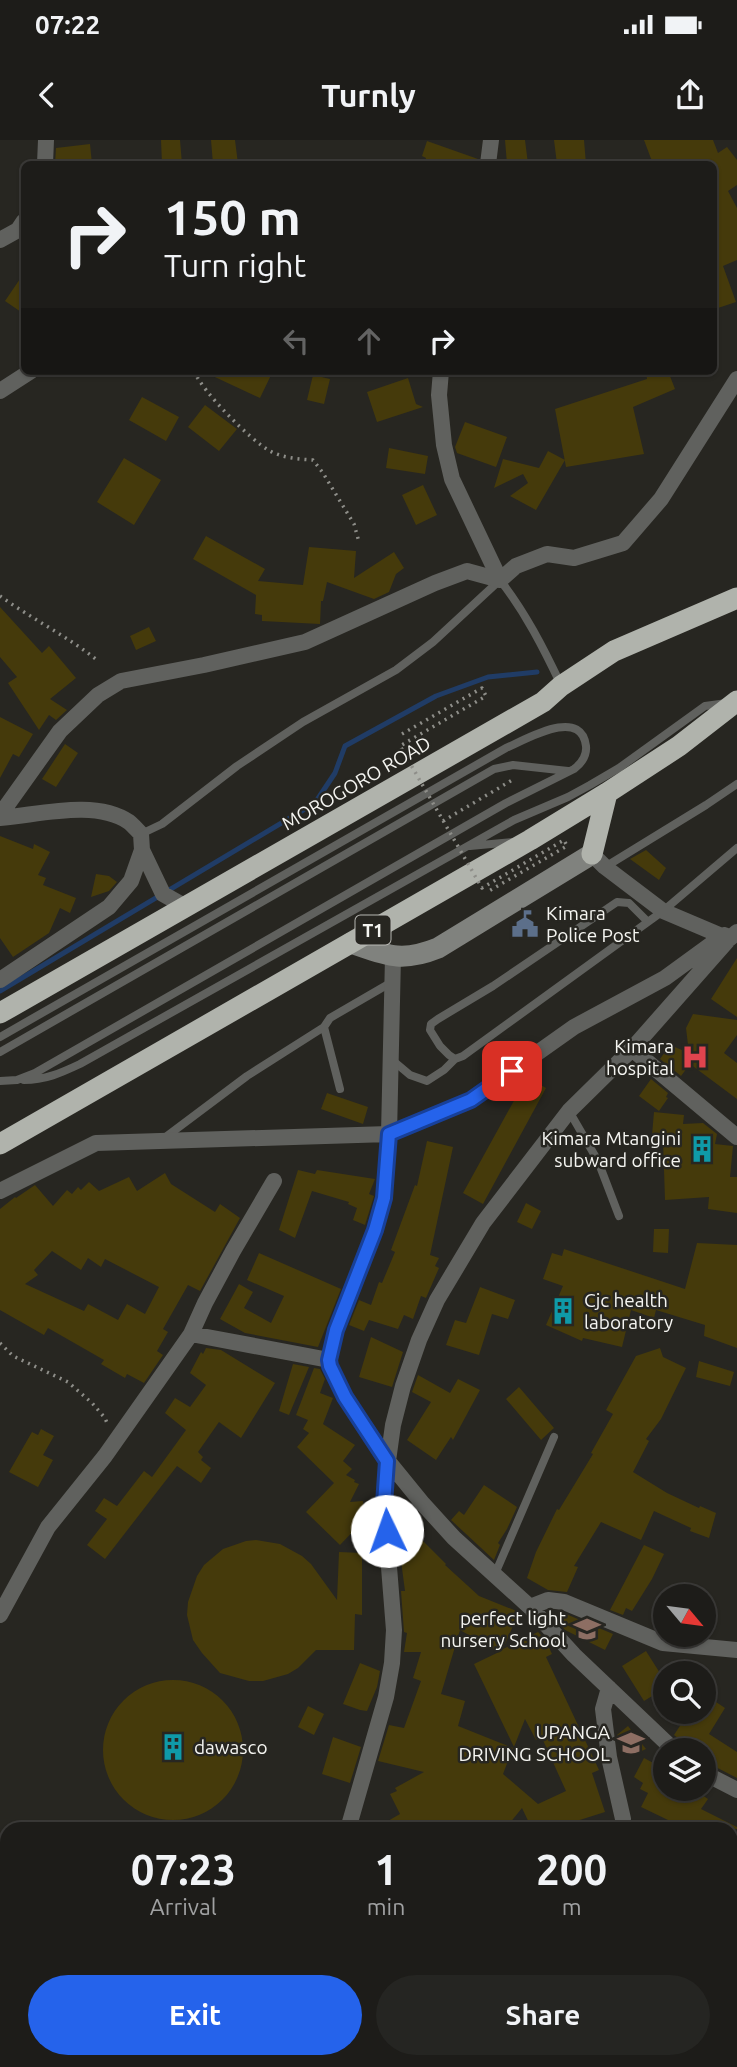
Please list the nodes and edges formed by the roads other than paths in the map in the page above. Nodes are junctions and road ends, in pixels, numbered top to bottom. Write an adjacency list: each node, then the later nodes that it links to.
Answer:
1 (46, 140): 3 (street)
2 (491, 140): 4 (street)
3 (45, 161)
4 (488, 161)
5 (21, 226): 6 (street)
6 (0, 240)
7 (25, 375): 10 (street)
8 (441, 375): 11 (street)
9 (737, 379): 11 (street)
10 (0, 391)
11 (500, 580): 13 (lane); 18 (street); 20 (lane)
12 (737, 598): 13 (highway, MOROGORO ROAD)
13 (561, 686): 24 (highway, MOROGORO ROAD)
14 (737, 701): 17 (highway, T1); 21 (lane)
15 (574, 769): 34 (lane); 36 (lane); 39 (lane)
16 (737, 784): 23 (lane)
17 (607, 793): 19 (highway, T1); 23 (highway)
18 (0, 817): 20 (street)
19 (530, 840): 21 (lane); 28 (highway, T1)
20 (141, 842): 24 (street); 30 (street)
21 (467, 846): 39 (lane)
22 (737, 848): 25 (lane)
23 (598, 860): 25 (street); 29 (street)
24 (186, 907): 32 (highway, MOROGORO ROAD)
25 (663, 911): 26 (lane); 27 (street)
26 (648, 922): 38 (lane); 38 (lane)
27 (731, 933): 35 (street); 43 (street)
28 (351, 943): 29 (street); 46 (highway, T1)
29 (393, 957): 31 (street)
30 (0, 980)
31 (392, 982): 33 (lane); 37 (street)
32 (0, 1013)
33 (324, 1027): 41 (lane); 45 (lane)
34 (0, 1037)
35 (632, 1049): 42 (street); 44 (street)
36 (0, 1052)
37 (391, 1059): 38 (lane); 43 (street)
38 (455, 1059)
39 (18, 1080): 40 (lane)
40 (0, 1082)
41 (340, 1090)
42 (569, 1111): 49 (lane); 53 (street)
43 (389, 1134): 45 (street); 51 (street)
44 (737, 1137)
45 (160, 1140): 48 (street)
46 (0, 1144)
47 (274, 1181): 50 (street)
48 (0, 1191)
49 (619, 1216)
50 (191, 1334): 51 (street); 56 (street)
51 (329, 1360): 53 (street)
52 (554, 1437): 54 (lane)
53 (387, 1461): 54 (street); 63 (street)
54 (495, 1574): 55 (street)
55 (530, 1607): 57 (street); 58 (street)
56 (0, 1615)
57 (737, 1650)
58 (609, 1688): 59 (street); 62 (street)
59 (661, 1738)
60 (716, 1779): 61 (street)
61 (737, 1790)
62 (623, 1819)
63 (350, 1822)

